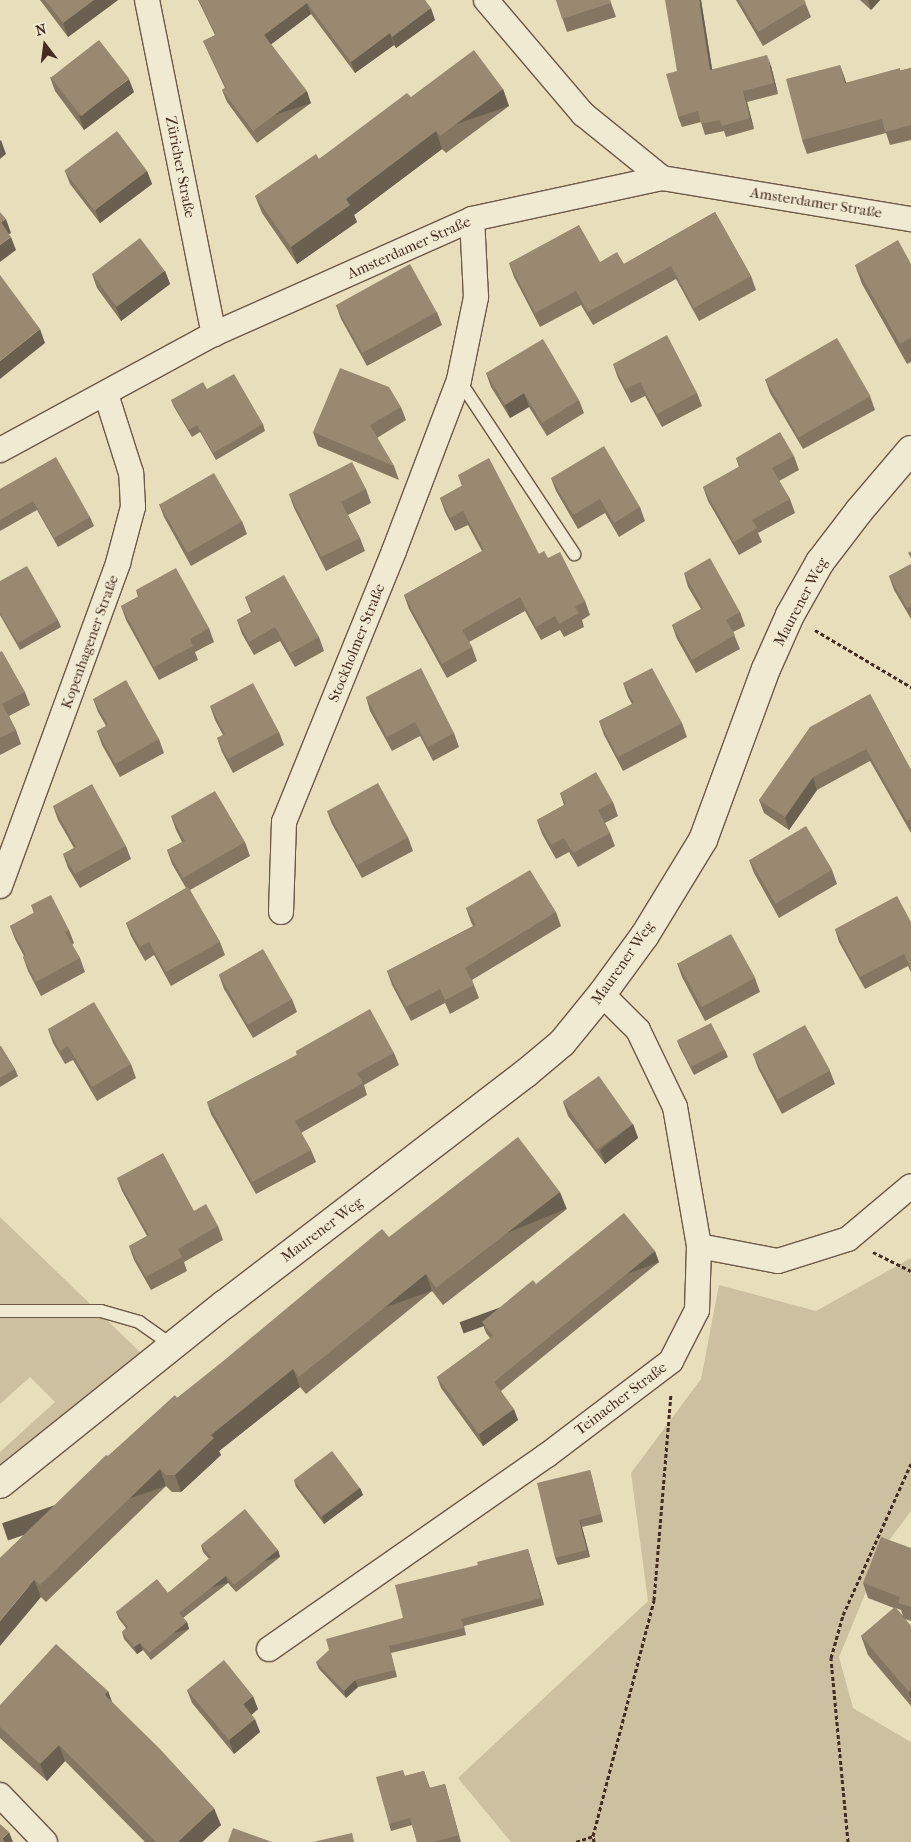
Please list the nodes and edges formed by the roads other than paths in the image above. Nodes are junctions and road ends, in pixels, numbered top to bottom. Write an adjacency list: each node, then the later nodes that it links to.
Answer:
1 (147, 0): 6 (street, Züricher Straße)
2 (486, 0): 3 (street)
3 (662, 178): 4 (street, Amsterdamer Straße); 5 (street, Amsterdamer Straße)
4 (472, 219): 6 (street, Amsterdamer Straße); 7 (street, Stockholmer Straße)
5 (911, 219)
6 (214, 334): 8 (street, Amsterdamer Straße)
7 (459, 380): 11 (lane); 13 (street, Stockholmer Straße)
8 (106, 394): 9 (street, Amsterdamer Straße); 12 (street, Kopenhagener Straße)
9 (0, 450)
10 (911, 450): 14 (street, Maurener Weg)
11 (574, 554)
12 (0, 886)
13 (280, 912)
14 (602, 994): 16 (street, Teinacher Straße); 18 (street, Maurener Weg)
15 (911, 1186): 16 (street)
16 (699, 1246): 20 (street, Teinacher Straße)
17 (0, 1310): 18 (lane)
18 (173, 1346): 19 (street, Maurener Weg)
19 (0, 1484)
20 (269, 1649)
21 (0, 1795): 22 (street)
22 (45, 1842)

